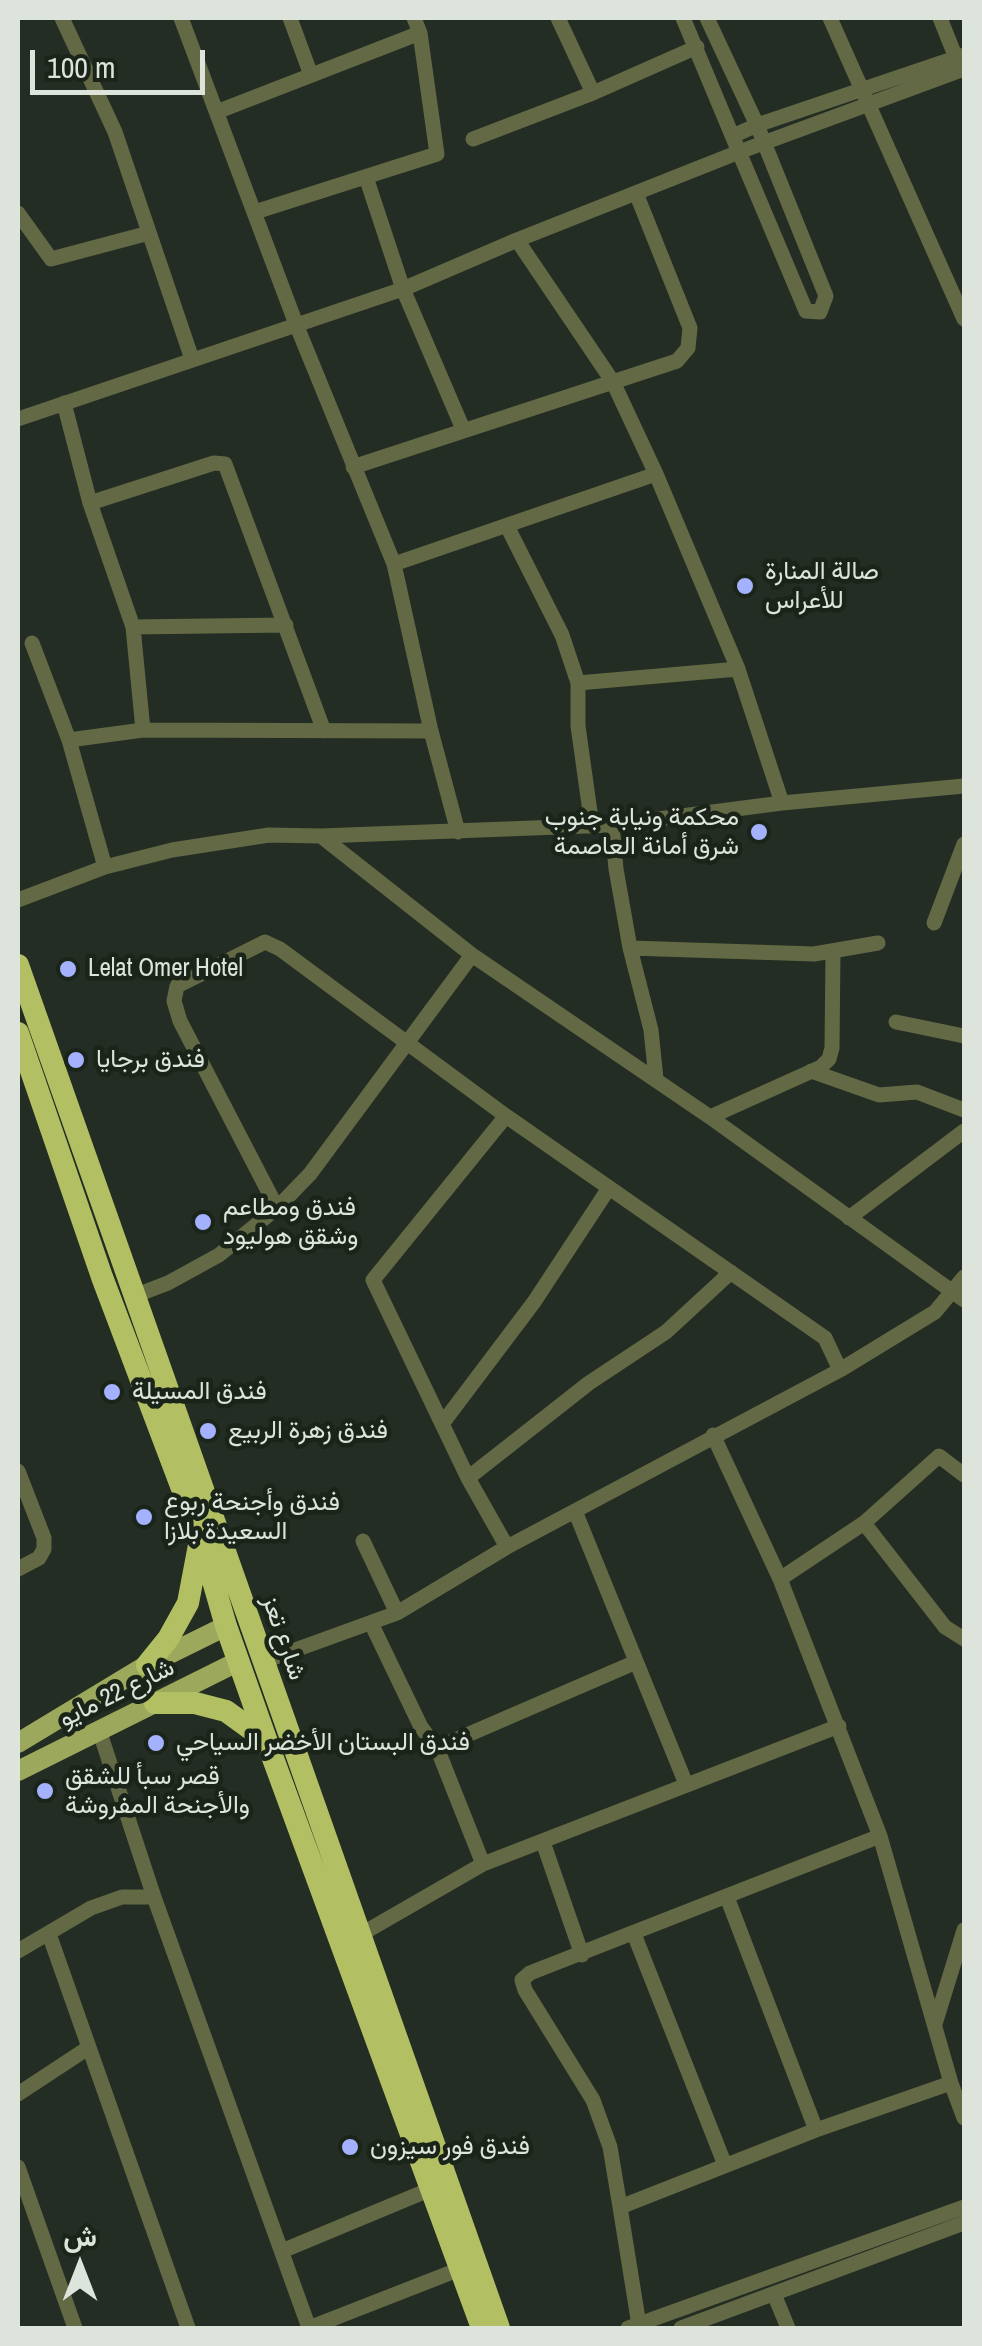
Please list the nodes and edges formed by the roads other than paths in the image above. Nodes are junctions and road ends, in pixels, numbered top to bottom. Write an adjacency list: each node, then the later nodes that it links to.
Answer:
1 (62, 18): 23 (street)
2 (182, 18): 15 (street)
3 (290, 18): 12 (street)
4 (558, 18): 13 (street)
5 (683, 18): 10 (street)
6 (708, 18): 16 (street)
7 (830, 18): 14 (street)
8 (940, 18): 11 (street)
9 (417, 25): 12 (street); 19 (street)
10 (697, 47): 13 (street); 18 (street)
11 (962, 60): 14 (street)
12 (312, 75): 15 (street)
13 (593, 93): 17 (street)
14 (863, 98): 16 (street); 26 (street)
15 (219, 111): 21 (street)
16 (760, 133): 18 (street); 18 (street)
17 (473, 139)
18 (736, 144): 20 (street)
19 (366, 177): 21 (street); 25 (street)
20 (636, 193): 24 (street); 29 (street)
21 (255, 212): 27 (street)
22 (18, 213): 23 (street)
23 (149, 233): 28 (street)
24 (517, 240): 25 (street); 29 (street)
25 (402, 289): 27 (street); 32 (street)
26 (964, 319)
27 (296, 324): 28 (street); 33 (street)
28 (192, 360): 30 (street)
29 (613, 382): 32 (street); 34 (street)
30 (64, 402): 31 (street); 35 (street)
31 (18, 419)
32 (463, 428): 33 (street)
33 (353, 467): 37 (street)
34 (656, 474): 36 (street); 41 (street)
35 (90, 503): 38 (street); 39 (street)
36 (507, 526): 37 (street); 42 (street)
37 (394, 564): 45 (street)
38 (286, 624): 39 (street); 44 (street)
39 (132, 627): 43 (street)
40 (32, 643): 46 (street)
41 (738, 669): 42 (street); 48 (street)
42 (578, 683): 49 (street)
43 (143, 730): 44 (street); 46 (street)
44 (324, 730): 45 (street)
45 (431, 730): 51 (street)
46 (69, 740): 54 (street)
47 (964, 786): 48 (street)
48 (782, 802): 50 (street)
49 (592, 826): 50 (street); 51 (street)
50 (612, 826): 58 (street)
51 (458, 832): 52 (street)
52 (320, 836): 54 (street); 60 (street)
53 (964, 844): 56 (street)
54 (106, 867): 55 (street)
55 (18, 900)
56 (934, 922)
57 (878, 943): 59 (street)
58 (630, 948): 59 (street); 67 (street)
59 (833, 952): 66 (street)
60 (472, 955): 65 (street); 67 (street)
61 (18, 965): 76 (highway, شارع تعز)
62 (896, 1022): 64 (street)
63 (18, 1033): 76 (highway, شارع تعز)
64 (964, 1036)
65 (406, 1044): 69 (street); 73 (street); 73 (street)
66 (811, 1072): 68 (street); 70 (street)
67 (656, 1079): 70 (street)
68 (964, 1110)
69 (506, 1116): 72 (street); 81 (street)
70 (710, 1118): 74 (street)
71 (964, 1131): 74 (street)
72 (608, 1188): 75 (street); 81 (street)
73 (277, 1208): 78 (street)
74 (849, 1218): 79 (street)
75 (732, 1272): 80 (street); 85 (street)
76 (112, 1273): 78 (highway, شارع تعز); 88 (highway, شارع تعز)
77 (964, 1278): 79 (street)
78 (134, 1296): 97 (highway, شارع تعز)
79 (959, 1296): 80 (street)
80 (840, 1370): 82 (street)
81 (442, 1424): 85 (street)
82 (713, 1435): 86 (street); 92 (street)
83 (18, 1471): 91 (street)
84 (964, 1475): 87 (street)
85 (468, 1478): 90 (street)
86 (575, 1511): 90 (street); 98 (street)
87 (864, 1523): 92 (street); 96 (street)
88 (200, 1536): 95 (highway, شارع تعز); 99 (highway)
89 (363, 1541): 93 (street)
90 (507, 1547): 93 (street)
91 (18, 1569)
92 (780, 1580): 101 (street)
93 (398, 1612): 94 (street)
94 (371, 1623): 97 (street); 105 (street)
95 (226, 1626): 97 (highway, شارع تعز); 99 (main road, شارع 22 مايو)
96 (964, 1639)
97 (251, 1661): 100 (main road, شارع 22 مايو); 103 (highway, شارع تعز); 116 (highway, شارع تعز)
98 (636, 1662): 105 (street); 107 (street)
99 (146, 1665): 104 (main road, شارع 22 مايو)
100 (156, 1703): 102 (main road, شارع 22 مايو); 103 (highway)
101 (839, 1726): 107 (street); 108 (street)
102 (99, 1730): 106 (main road, شارع 22 مايو); 111 (street)
103 (267, 1742): 127 (highway, شارع تعز)
104 (18, 1743)
105 (437, 1748): 110 (street)
106 (18, 1772)
107 (686, 1784): 109 (street)
108 (880, 1836): 112 (street); 119 (street)
109 (543, 1842): 110 (street); 118 (street)
110 (483, 1864): 116 (street)
111 (154, 1897): 114 (street); 131 (street)
112 (727, 1897): 115 (street); 124 (street)
113 (964, 1930): 119 (street)
114 (49, 1934): 117 (street); 120 (street)
115 (634, 1934): 118 (street); 125 (street)
116 (358, 1936): 139 (highway, شارع تعز)
117 (18, 1950)
118 (582, 1955): 128 (street)
119 (935, 2024): 121 (street)
120 (88, 2048): 122 (street); 136 (street)
121 (951, 2083): 123 (street); 124 (street)
122 (18, 2094)
123 (964, 2118)
124 (816, 2130): 125 (street)
125 (725, 2165): 128 (street)
126 (18, 2167): 135 (street)
127 (431, 2189): 131 (street); 132 (highway, شارع تعز)
128 (620, 2207): 134 (street)
129 (964, 2207): 134 (street)
130 (964, 2223): 133 (street)
131 (282, 2251): 137 (street)
132 (460, 2268): 137 (street); 138 (highway, شارع تعز)
133 (774, 2294): 140 (street); 141 (street)
134 (634, 2327)
135 (75, 2328)
136 (188, 2328)
137 (309, 2328)
138 (482, 2328)
139 (499, 2328)
140 (681, 2328)
141 (788, 2328)

